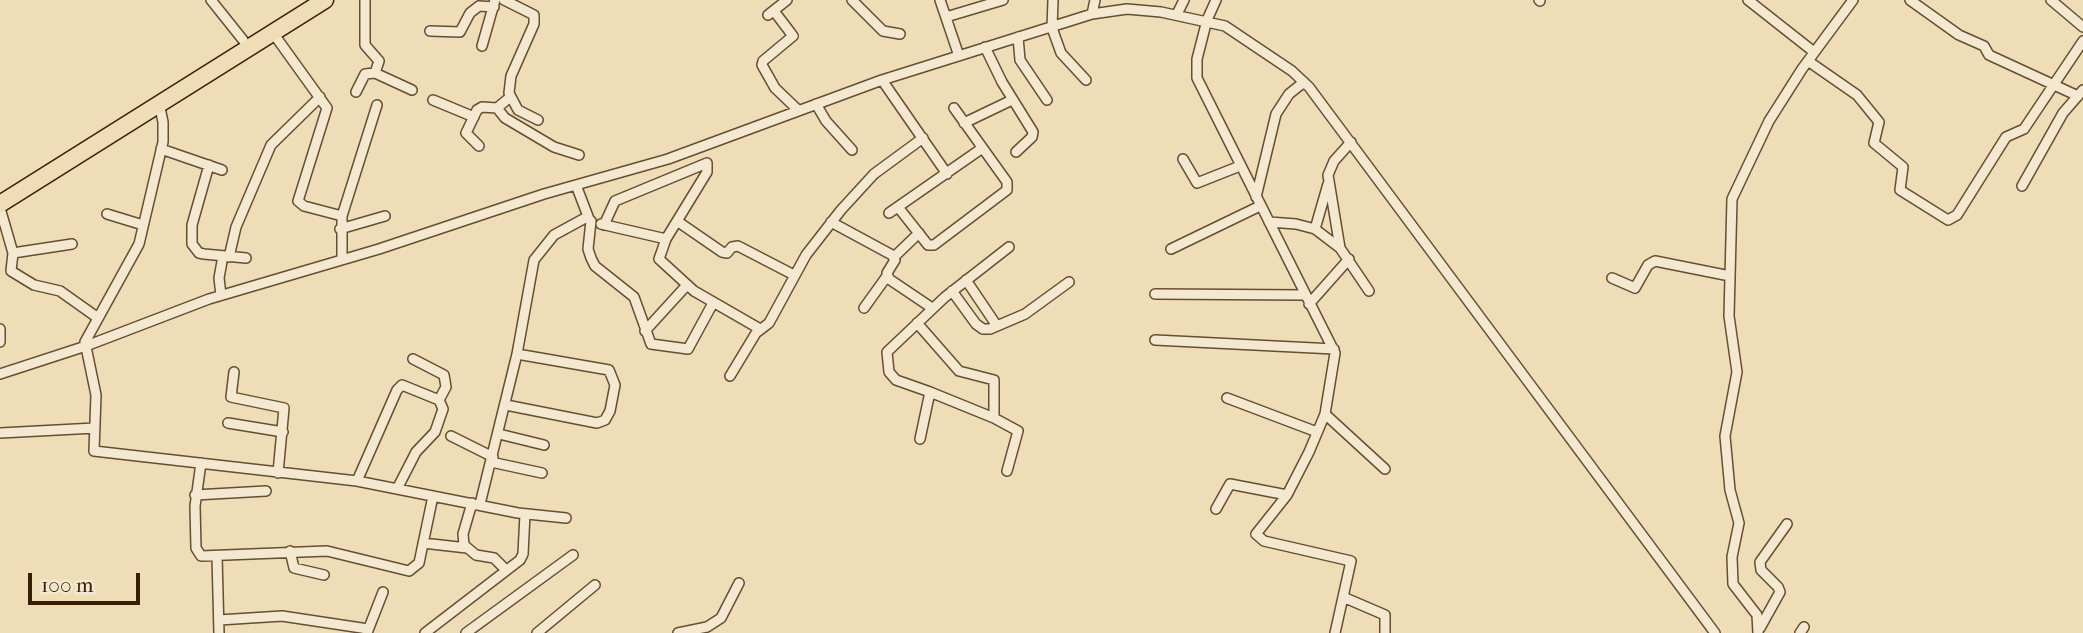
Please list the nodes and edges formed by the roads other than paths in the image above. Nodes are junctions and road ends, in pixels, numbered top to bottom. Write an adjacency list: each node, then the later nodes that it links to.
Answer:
1 (211, 0): 30 (street)
2 (307, 0): 30 (highway)
3 (325, 0): 27 (highway)
4 (365, 0): 37 (street)
5 (504, 0): 46 (street)
6 (787, 0): 55 (street)
7 (852, 0): 28 (street)
8 (940, 0): 22 (street)
9 (1003, 0): 18 (street)
10 (1053, 0): 25 (street)
11 (1095, 0): 20 (street)
12 (1184, 0): 21 (street)
13 (1216, 0): 23 (street)
14 (1748, 0): 34 (street)
15 (1853, 0): 34 (street)
16 (1910, 0): 41 (street)
17 (2055, 1): 24 (street)
18 (989, 2): 22 (street)
19 (495, 3): 26 (street); 32 (street)
20 (1092, 14): 21 (street); 25 (street)
21 (1177, 14): 23 (street)
22 (946, 18): 35 (street)
23 (1207, 20): 40 (street); 69 (street)
24 (2083, 27)
25 (1052, 28): 29 (street); 39 (street)
26 (429, 31)
27 (272, 33): 45 (street); 50 (highway)
28 (900, 34)
29 (1018, 37): 33 (street); 49 (street)
30 (243, 40): 75 (highway)
31 (2083, 41): 41 (street)
32 (482, 46)
33 (985, 47): 35 (street); 48 (street)
34 (1814, 52): 36 (street)
35 (959, 56): 38 (street)
36 (1808, 61): 41 (street); 105 (street)
37 (375, 73): 42 (street); 43 (street)
38 (882, 80): 51 (street); 59 (street)
39 (1086, 80)
40 (1304, 82): 60 (street); 76 (street)
41 (2054, 85): 44 (street)
42 (412, 90)
43 (356, 92)
44 (2081, 93): 74 (street)
45 (320, 97): 81 (street); 98 (street)
46 (509, 98): 53 (street); 57 (street)
47 (433, 100): 56 (street)
48 (1012, 100): 58 (street); 65 (street)
49 (1047, 100)
50 (159, 103): 62 (street); 77 (highway)
51 (816, 104): 55 (street); 64 (street)
52 (377, 105): 81 (street)
53 (497, 108): 56 (street); 66 (street)
54 (954, 108): 58 (street)
55 (799, 110): 73 (street)
56 (474, 117): 61 (street)
57 (538, 120)
58 (964, 123): 63 (street)
59 (923, 138): 71 (street); 85 (street)
60 (1351, 142): 72 (street); 187 (street)
61 (479, 146)
62 (161, 149): 68 (street); 87 (street)
63 (981, 149): 71 (street); 91 (street)
64 (852, 150)
65 (1016, 152)
66 (579, 155)
67 (1183, 159): 69 (street)
68 (209, 166): 70 (street); 98 (street)
69 (1240, 166): 76 (street)
70 (222, 170)
71 (947, 174): 78 (street)
72 (1329, 182): 90 (street); 95 (street)
73 (576, 185): 83 (street); 101 (street)
74 (2022, 186)
75 (0, 193)
76 (1258, 201): 86 (street); 96 (street)
77 (0, 206): 97 (street)
78 (898, 207): 79 (street); 91 (street)
79 (889, 213)
80 (107, 215): 87 (street)
81 (342, 216): 89 (street)
82 (385, 216): 89 (street)
83 (589, 219): 88 (street); 124 (street); 129 (street)
84 (677, 221): 88 (street); 92 (street); 103 (street)
85 (831, 222): 99 (street); 103 (street)
86 (1269, 222): 90 (street); 114 (street)
87 (143, 225): 119 (street)
88 (604, 225): 92 (street)
89 (340, 229): 101 (street)
90 (1315, 229): 95 (street)
91 (919, 233): 99 (street)
92 (666, 239): 109 (street)
93 (72, 244): 97 (street)
94 (1009, 247): 107 (street)
95 (1340, 248): 102 (street)
96 (1171, 249)
97 (13, 253): 119 (street)
98 (226, 257): 100 (street); 113 (street)
99 (894, 257): 104 (street)
100 (246, 258)
101 (342, 259): 113 (street)
102 (1349, 259): 111 (street); 116 (street)
103 (794, 275): 123 (street)
104 (887, 276): 117 (street); 118 (street)
105 (1730, 276): 106 (street); 178 (street)
106 (1612, 278)
107 (966, 279): 110 (street); 121 (street)
108 (1069, 282): 121 (street)
109 (687, 285): 115 (street); 124 (street)
110 (952, 291): 118 (street); 121 (street)
111 (1370, 291)
112 (1155, 294): 114 (street)
113 (221, 295): 127 (street)
114 (1304, 295): 116 (street)
115 (713, 303): 123 (street); 124 (street)
116 (1309, 304): 128 (street)
117 (864, 308)
118 (932, 308): 120 (street)
119 (98, 318): 127 (street)
120 (917, 323): 134 (street); 139 (street)
121 (997, 326)
122 (0, 329): 126 (street)
123 (760, 329): 133 (street)
124 (645, 331)
125 (1155, 340): 128 (street)
126 (0, 342)
127 (87, 349): 132 (street); 141 (street)
128 (1335, 349): 138 (street)
129 (517, 354): 137 (street); 137 (street)
130 (413, 359): 136 (street)
131 (234, 372): 142 (street)
132 (0, 374)
133 (730, 376)
134 (930, 392): 139 (street); 147 (street)
135 (1227, 398): 143 (street)
136 (439, 400): 155 (street); 156 (street)
137 (506, 405): 145 (street)
138 (1325, 414): 143 (street); 151 (street)
139 (994, 418): 152 (street)
140 (228, 423): 142 (street)
141 (95, 428): 144 (street); 150 (street)
142 (283, 432): 153 (street)
143 (1317, 432): 159 (street)
144 (0, 433)
145 (499, 434): 148 (street); 149 (street)
146 (451, 436): 149 (street)
147 (920, 439)
148 (544, 445)
149 (492, 459): 154 (street); 161 (street)
150 (201, 463): 153 (street); 158 (street)
151 (1385, 469)
152 (1007, 471)
153 (278, 473): 155 (street)
154 (542, 473)
155 (358, 481): 156 (street)
156 (397, 489): 160 (street)
157 (266, 492): 158 (street)
158 (195, 495): 170 (street)
159 (1287, 495): 162 (street); 176 (street)
160 (433, 496): 161 (street); 166 (street)
161 (476, 504): 163 (street); 167 (street)
162 (1216, 509)
163 (525, 514): 164 (street); 171 (street)
164 (566, 518)
165 (1787, 524): 178 (street)
166 (424, 543): 167 (street); 168 (street)
167 (467, 548): 171 (street)
168 (290, 551): 170 (street); 172 (street)
169 (573, 555): 182 (street)
170 (217, 556): 177 (street)
171 (506, 570): 181 (street)
172 (324, 575)
173 (739, 583): 184 (street)
174 (595, 585): 183 (street)
175 (383, 592): 179 (street)
176 (1343, 597): 185 (street); 186 (street)
177 (219, 620): 179 (street); 180 (street)
178 (1759, 630)
179 (368, 631)
180 (219, 633)
181 (425, 633)
182 (466, 633)
183 (537, 633)
184 (678, 633)
185 (1335, 633)
186 (1385, 633)
187 (1715, 633)

